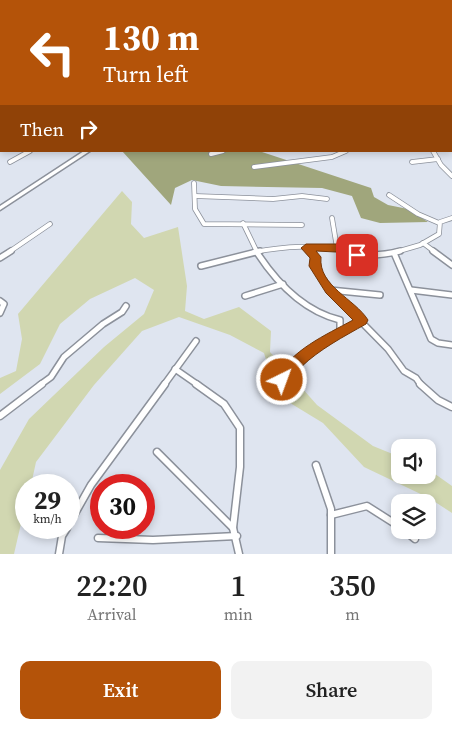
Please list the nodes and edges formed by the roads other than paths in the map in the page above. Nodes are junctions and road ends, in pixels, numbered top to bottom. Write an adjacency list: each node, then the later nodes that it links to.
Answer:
1 (28, 152): 8 (street)
2 (86, 152): 16 (main road)
3 (219, 152): 6 (street)
4 (344, 152): 10 (street)
5 (434, 152): 7 (street)
6 (211, 154)
7 (438, 159): 9 (street); 11 (street)
8 (10, 162)
9 (412, 162)
10 (254, 167)
11 (452, 176)
12 (194, 183): 14 (street)
13 (389, 195): 20 (street)
14 (195, 196): 15 (street); 19 (street)
15 (327, 199)
16 (0, 208)
17 (332, 218): 25 (street)
18 (452, 218): 20 (street)
19 (243, 223): 22 (street); 26 (street)
20 (439, 223): 23 (street)
21 (50, 224): 28 (street)
22 (302, 225)
23 (423, 243): 27 (street); 29 (street)
24 (306, 248): 25 (street); 26 (street); 32 (street)
25 (337, 248): 27 (street)
26 (256, 251): 30 (street); 31 (street)
27 (395, 256): 33 (street)
28 (0, 258)
29 (452, 265)
30 (200, 266)
31 (283, 284): 36 (street); 41 (street)
32 (330, 290): 34 (street); 40 (street)
33 (412, 290): 35 (street); 43 (street)
34 (380, 295)
35 (452, 295)
36 (245, 296)
37 (0, 301): 39 (street)
38 (126, 306): 47 (street)
39 (0, 313)
40 (362, 320): 41 (street); 46 (street)
41 (340, 332): 45 (street)
42 (196, 341): 44 (street)
43 (452, 345)
44 (175, 369): 50 (street); 53 (street)
45 (282, 380)
46 (452, 407)
47 (0, 416)
48 (157, 452): 53 (street)
49 (316, 464): 51 (street)
50 (80, 505)
51 (331, 514): 52 (street); 59 (street)
52 (391, 521)
53 (233, 528): 54 (street)
54 (236, 536): 56 (street); 58 (street)
55 (62, 539): 57 (street)
56 (126, 539)
57 (59, 554)
58 (239, 554)
59 (331, 554)

